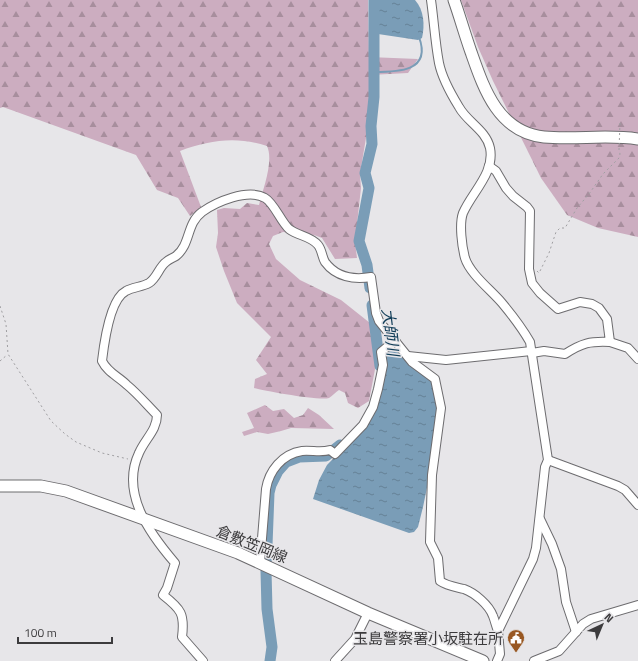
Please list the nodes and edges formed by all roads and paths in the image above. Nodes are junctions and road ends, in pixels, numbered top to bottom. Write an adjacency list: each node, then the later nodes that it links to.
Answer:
1 (431, 0): 5 (street)
2 (454, 0): 4 (main road)
3 (620, 123): 6 (path, bridge)
4 (638, 140)
5 (489, 166): 9 (street); 10 (street)
6 (537, 271)
7 (0, 306): 11 (path)
8 (396, 342): 12 (street); 16 (street); 21 (street)
9 (610, 342): 10 (street); 13 (street)
10 (532, 352): 12 (street); 15 (street)
11 (8, 354): 14 (path); 16 (path)
12 (408, 356): 24 (street)
13 (638, 359)
14 (0, 361)
15 (548, 460): 18 (street); 19 (street)
16 (135, 461): 20 (street)
17 (0, 486): 20 (main road, 倉敷笠岡線)
18 (638, 505)
19 (539, 517): 24 (street); 25 (street)
20 (144, 520): 21 (main road, 倉敷笠岡線); 27 (street)
21 (264, 565): 23 (main road, 倉敷笠岡線)
22 (638, 605): 25 (street)
23 (368, 613): 28 (street); 29 (main road, 倉敷笠岡線)
24 (498, 631): 26 (street)
25 (576, 632): 30 (street)
26 (500, 660)
27 (203, 661)
28 (335, 661)
29 (483, 661)
30 (534, 661)

